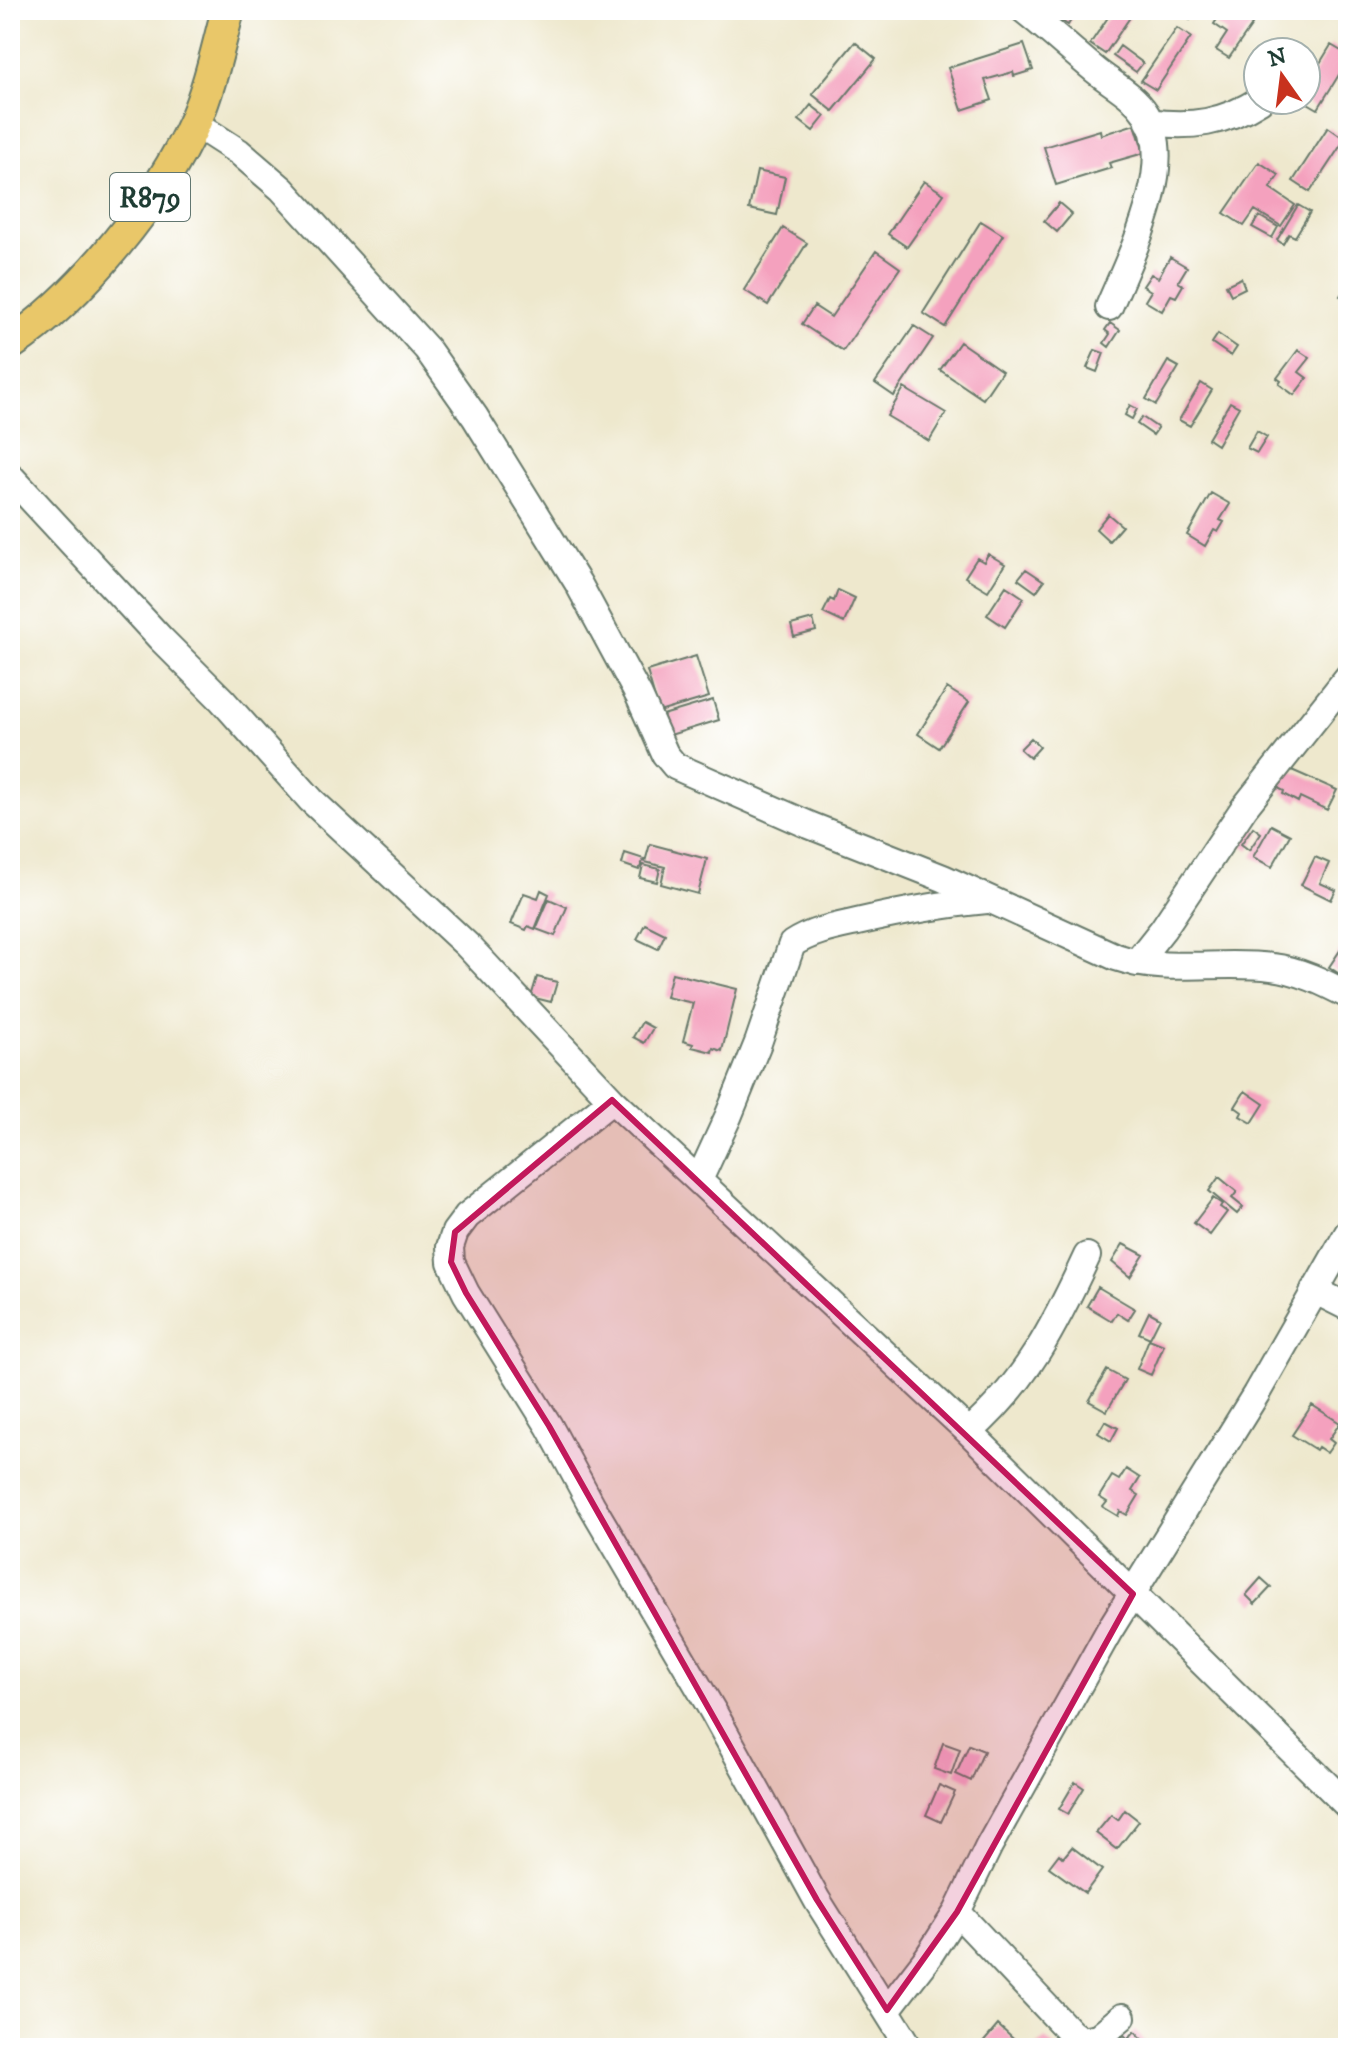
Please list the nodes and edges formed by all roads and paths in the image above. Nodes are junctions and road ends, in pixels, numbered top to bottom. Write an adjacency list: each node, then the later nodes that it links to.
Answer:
1 (228, 10): 5 (main road, R879)
2 (1024, 10): 4 (street)
3 (1242, 112): 4 (street)
4 (1149, 122): 6 (street)
5 (194, 123): 7 (main road, R879); 10 (street)
6 (1109, 307)
7 (10, 344)
8 (10, 476): 13 (street)
9 (1348, 677): 11 (street)
10 (987, 900): 11 (street); 14 (street)
11 (1136, 963): 12 (street)
12 (1348, 995)
13 (612, 1100): 14 (street); 23 (street)
14 (699, 1180): 19 (street)
15 (1348, 1233): 17 (street)
16 (1087, 1256): 19 (street)
17 (1314, 1290): 18 (street); 20 (street)
18 (1348, 1307)
19 (969, 1432): 20 (street)
20 (1133, 1594): 21 (street); 22 (street)
21 (1348, 1806)
22 (957, 1912): 23 (street); 24 (street)
23 (887, 2010): 25 (street)
24 (1122, 2017)
25 (910, 2048)

